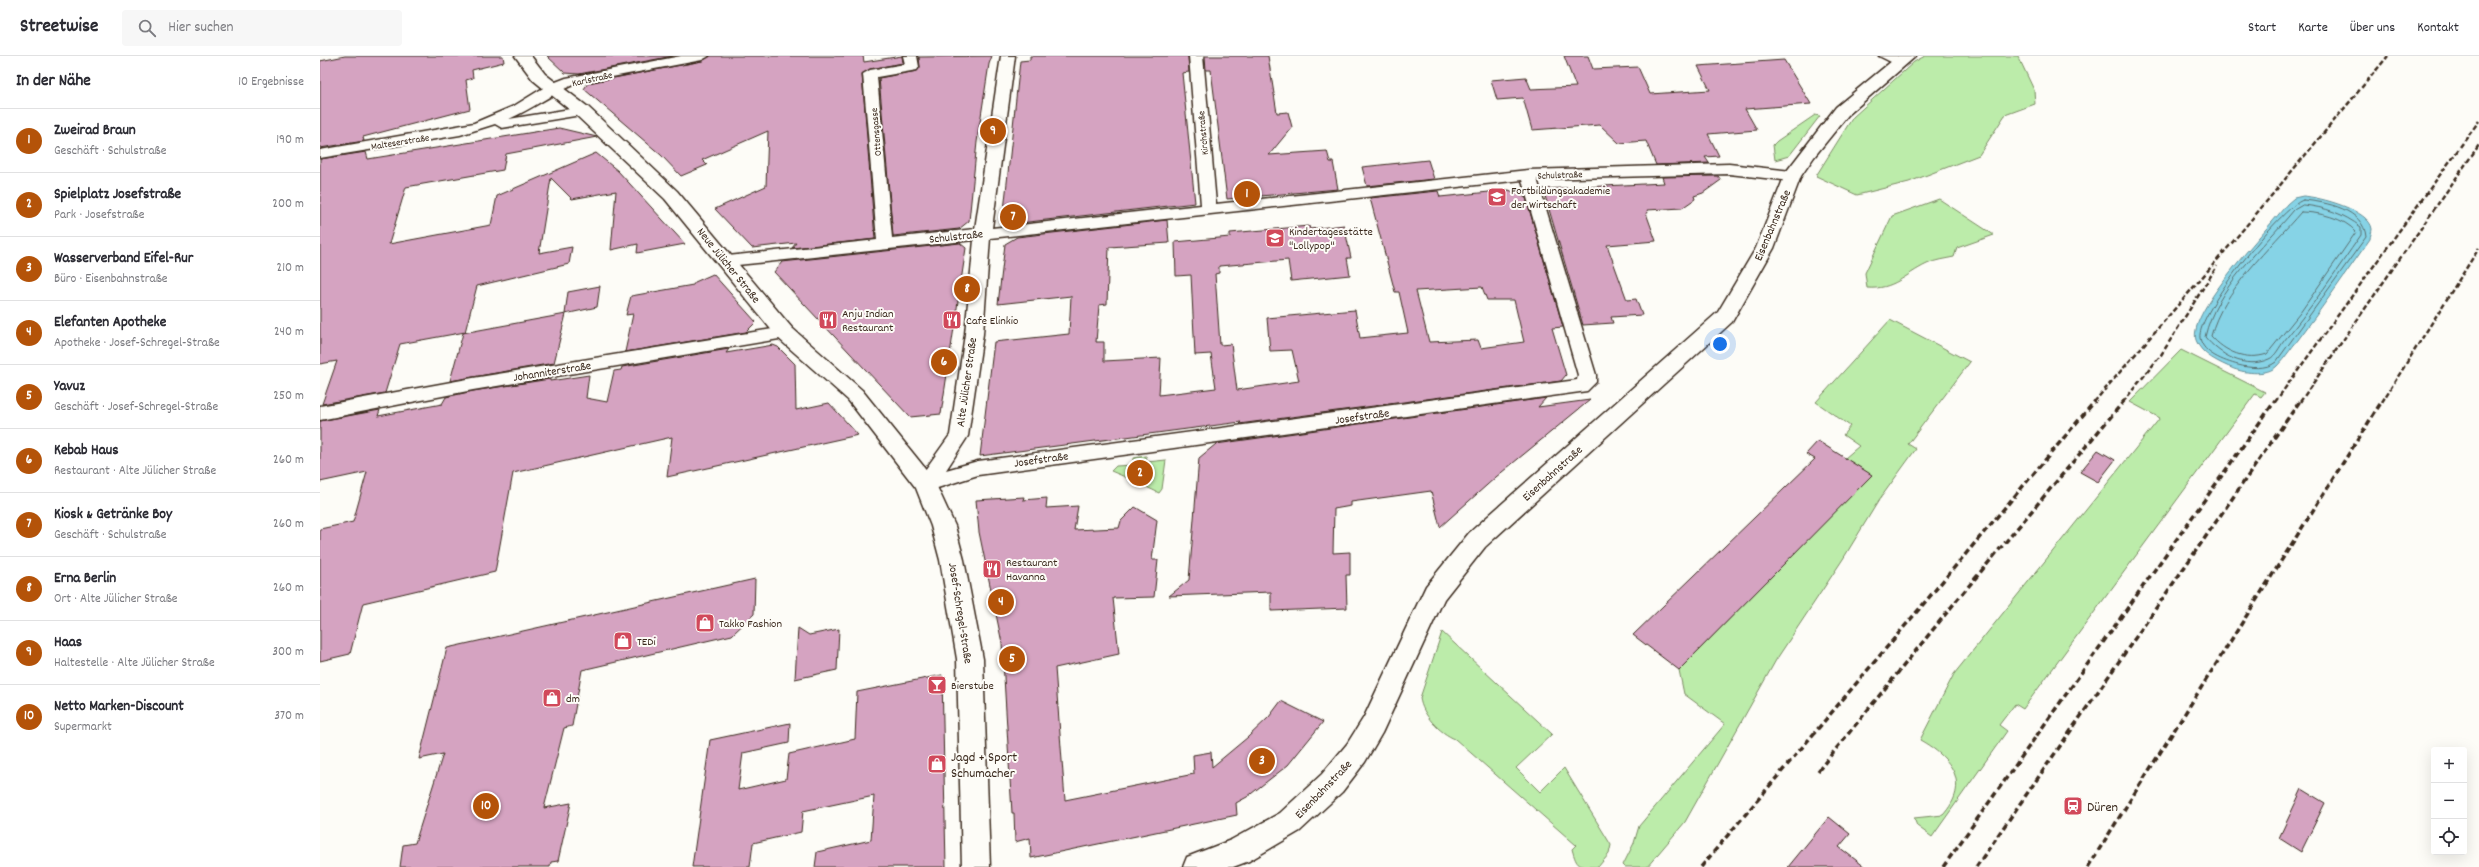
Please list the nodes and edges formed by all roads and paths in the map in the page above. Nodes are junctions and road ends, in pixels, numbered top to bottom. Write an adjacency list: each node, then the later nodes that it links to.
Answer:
1 (523, 56): 7 (street, Neue Jülicher Straße)
2 (702, 56): 7 (street, Karlstraße)
3 (910, 56): 15 (street, Ottensgasse)
4 (1008, 56): 14 (street, Alte Jülicher Straße)
5 (1196, 56): 13 (street, Kirchstraße)
6 (1898, 58): 12 (street, Eisenbahnstraße)
7 (553, 88): 8 (street, Neue Jülicher Straße); 9 (street, Malteserstraße)
8 (582, 111): 9 (street, Malteserstraße); 16 (street, Neue Jülicher Straße)
9 (479, 126): 10 (street, Malteserstraße)
10 (320, 154)
11 (1528, 175): 12 (street, Schulstraße); 13 (street, Schulstraße); 19 (street, Josefstraße)
12 (1792, 176): 21 (street, Eisenbahnstraße)
13 (1209, 209): 14 (street, Schulstraße)
14 (983, 232): 15 (street, Schulstraße); 19 (street, Alte Jülicher Straße)
15 (885, 244): 16 (street, Schulstraße)
16 (728, 261): 17 (street, Neue Jülicher Straße)
17 (785, 333): 18 (street, Johanniterstraße); 19 (street, Neue Jülicher Straße)
18 (320, 413)
19 (925, 484): 20 (street, Josef-Schregel-Straße)
20 (976, 867)
21 (1197, 867)

